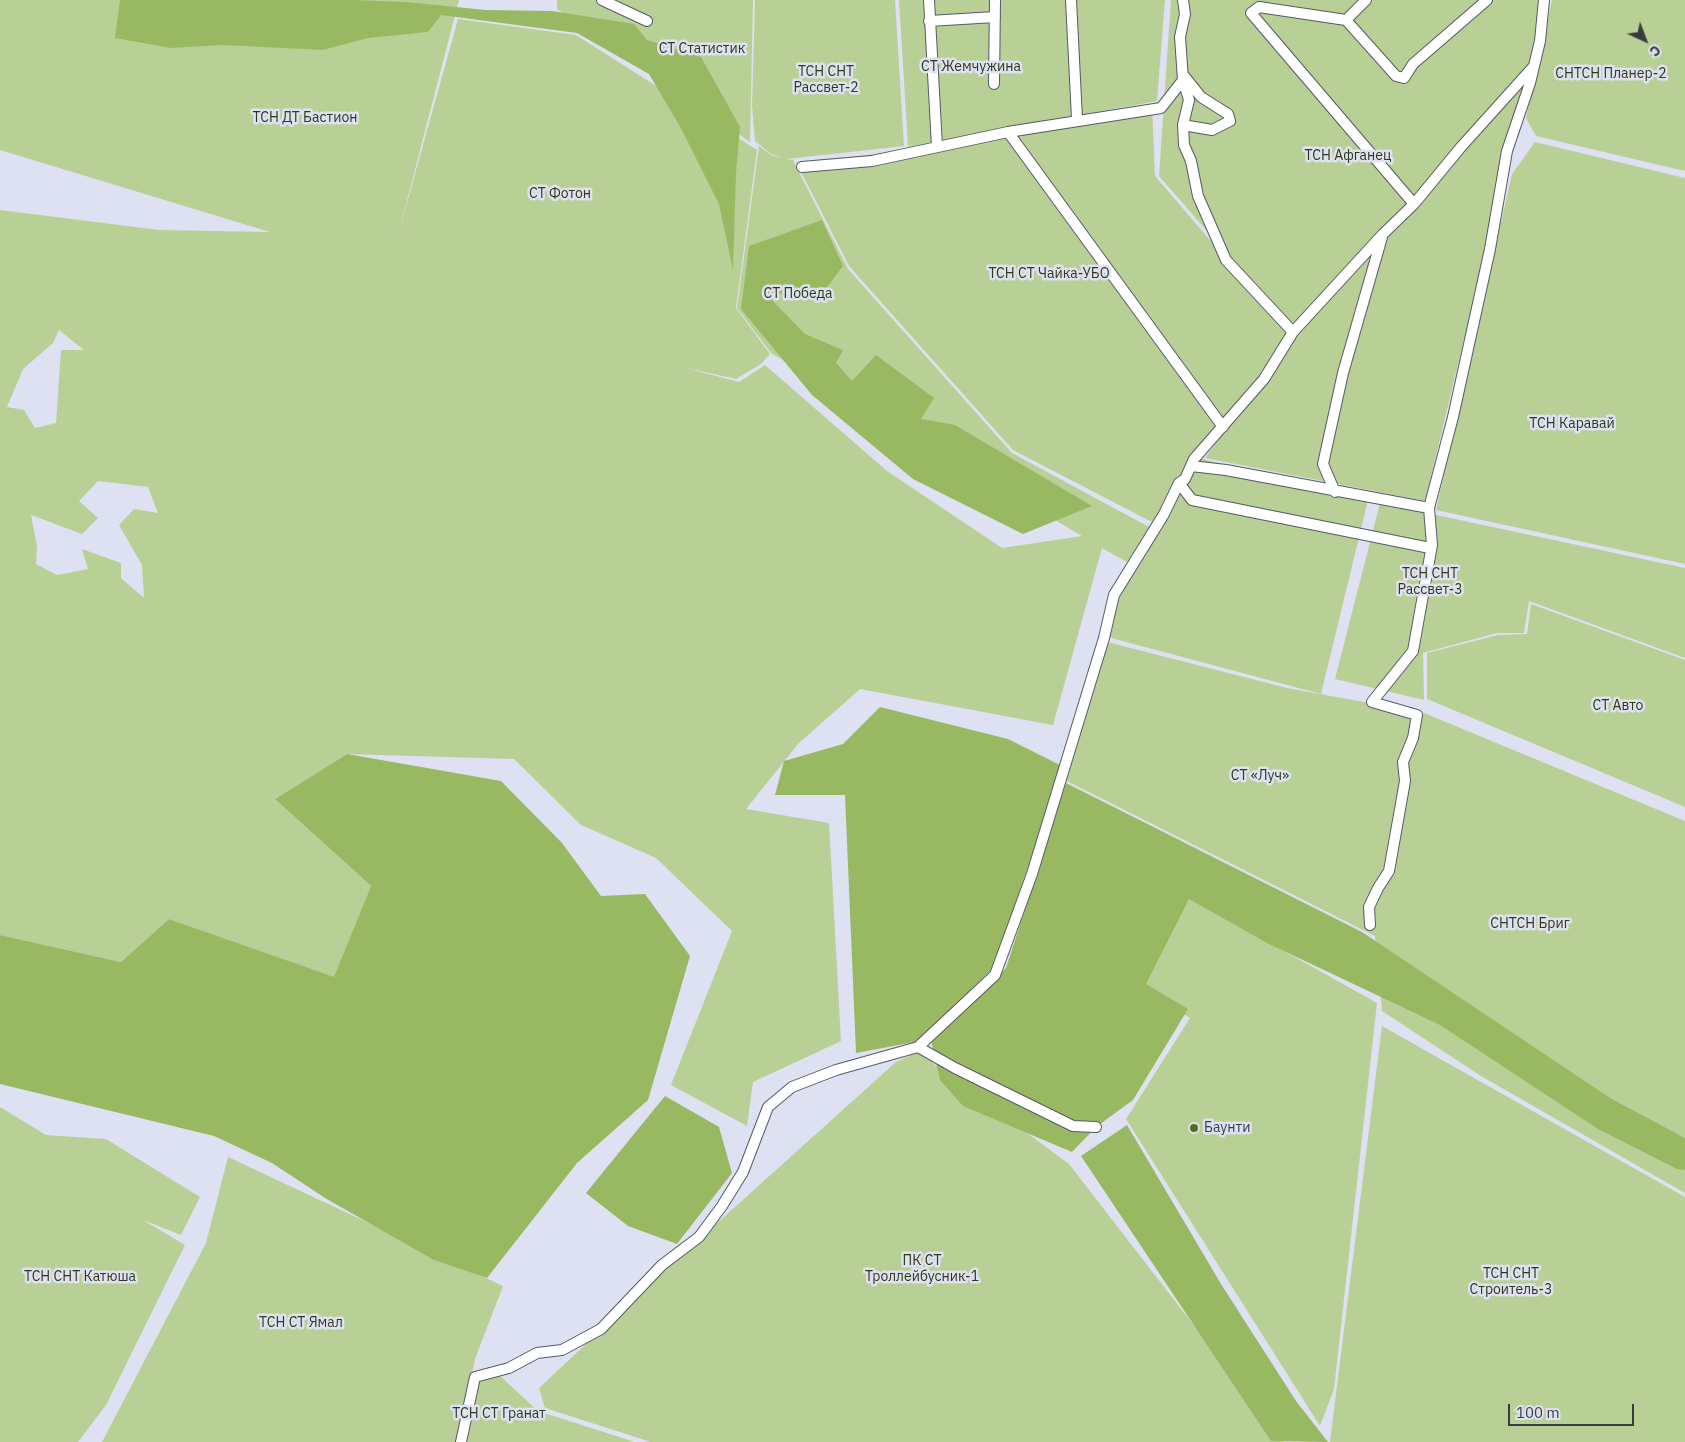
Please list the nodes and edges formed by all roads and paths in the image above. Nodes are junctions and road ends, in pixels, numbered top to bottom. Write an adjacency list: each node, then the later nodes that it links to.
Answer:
1 (602, 0): 10 (street)
2 (929, 0): 12 (street)
3 (995, 0): 9 (street)
4 (1070, 0): 16 (street)
5 (1183, 0): 14 (street)
6 (1366, 0): 11 (street)
7 (1487, 0): 11 (street)
8 (1544, 0): 13 (street)
9 (995, 17): 12 (street); 15 (street)
10 (647, 20)
11 (1346, 20): 21 (street)
12 (929, 21): 19 (street)
13 (1534, 66): 21 (street); 28 (street)
14 (1183, 77): 16 (street); 17 (street); 17 (street)
15 (994, 84)
16 (1077, 119): 18 (street)
17 (1183, 125): 23 (street)
18 (1008, 132): 19 (street); 24 (street)
19 (937, 147): 20 (street)
20 (802, 167)
21 (1414, 204): 22 (street)
22 (1383, 234): 23 (street); 27 (street)
23 (1292, 332): 24 (street)
24 (1223, 427): 25 (street)
25 (1191, 466): 26 (street); 27 (street)
26 (1180, 483): 29 (street); 31 (street)
27 (1335, 492): 28 (street)
28 (1429, 508): 29 (street)
29 (1430, 548): 30 (street)
30 (1370, 925)
31 (918, 1048): 32 (street); 33 (street)
32 (1096, 1127)
33 (461, 1442)

